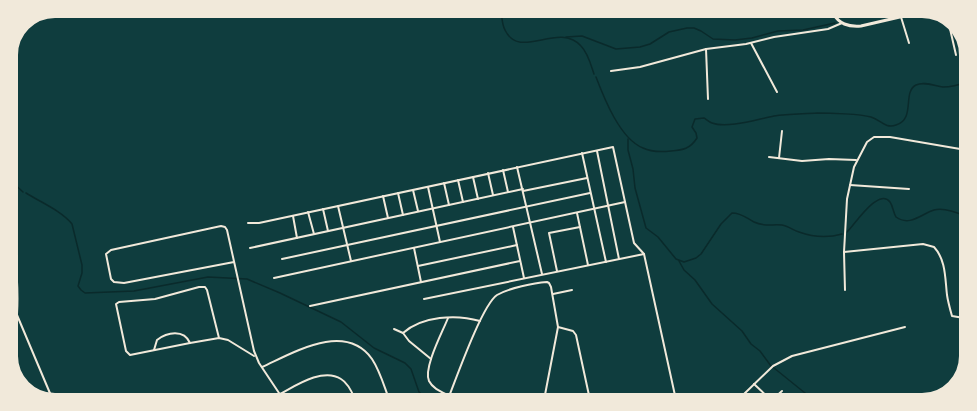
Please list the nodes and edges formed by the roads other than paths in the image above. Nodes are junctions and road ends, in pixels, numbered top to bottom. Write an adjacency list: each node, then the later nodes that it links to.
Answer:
1 (837, 17): 3 (main road)
2 (901, 17): 3 (main road); 6 (street)
3 (842, 23): 5 (street)
4 (950, 29): 8 (street)
5 (751, 43): 7 (street); 10 (street)
6 (909, 43)
7 (706, 49): 9 (street); 11 (street)
8 (956, 55)
9 (611, 71)
10 (777, 92)
11 (708, 99)
12 (782, 131): 17 (street)
13 (960, 149): 18 (street)
14 (597, 150): 15 (street); 38 (street); 42 (street)
15 (582, 153): 19 (street); 23 (street)
16 (769, 157): 17 (street)
17 (779, 158): 18 (street)
18 (856, 160): 26 (street)
19 (517, 167): 20 (street); 30 (street)
20 (503, 170): 21 (street); 31 (street)
21 (488, 173): 22 (street); 34 (street)
22 (473, 177): 24 (street); 36 (street)
23 (587, 178): 30 (street); 33 (street)
24 (458, 180): 25 (street); 37 (street)
25 (444, 183): 27 (street); 39 (street)
26 (850, 185): 28 (street); 66 (street)
27 (428, 186): 29 (street); 43 (street)
28 (909, 189)
29 (413, 190): 32 (street); 47 (street)
30 (523, 190): 31 (street); 41 (street)
31 (508, 192): 34 (street)
32 (398, 193): 35 (street); 49 (street)
33 (590, 193): 41 (street); 45 (street)
34 (493, 195): 36 (street)
35 (383, 196): 40 (street); 51 (street)
36 (478, 199): 37 (street)
37 (463, 202): 39 (street)
38 (625, 202): 42 (street); 67 (street)
39 (449, 205): 43 (street)
40 (338, 206): 44 (street); 57 (street)
41 (526, 206): 53 (street); 54 (street)
42 (608, 206): 45 (street); 69 (street)
43 (433, 208): 47 (street); 54 (street)
44 (324, 209): 46 (street); 58 (street)
45 (594, 209): 48 (street); 73 (street)
46 (308, 212): 50 (street); 59 (street)
47 (418, 212): 49 (street)
48 (577, 212): 53 (street); 56 (street)
49 (403, 215): 51 (street)
50 (293, 216): 52 (street); 60 (street)
51 (388, 218): 57 (street)
52 (248, 223)
53 (530, 223): 55 (street); 77 (street)
54 (436, 225): 61 (street); 62 (street)
55 (513, 227): 61 (street); 63 (street)
56 (580, 227): 74 (street); 76 (street)
57 (343, 228): 58 (street); 62 (street)
58 (328, 231): 59 (street)
59 (314, 234): 60 (street)
60 (297, 238): 64 (street)
61 (440, 242): 65 (street)
62 (347, 244): 68 (street); 72 (street)
63 (517, 245): 70 (street); 75 (street)
64 (250, 248)
65 (414, 248): 72 (street); 75 (street)
66 (844, 252): 82 (street); 87 (street)
67 (644, 254): 69 (street); 110 (street)
68 (282, 259)
69 (620, 259): 73 (street)
70 (520, 261): 79 (street); 80 (street)
71 (234, 262): 71 (street); 97 (street)
72 (351, 262): 78 (street)
73 (606, 262): 74 (street)
74 (588, 265): 76 (street)
75 (418, 266): 80 (street)
76 (557, 271): 77 (street)
77 (542, 274): 79 (street)
78 (274, 278)
79 (524, 278): 84 (street)
80 (421, 282): 85 (street)
81 (572, 290): 83 (street)
82 (845, 290)
83 (553, 294): 89 (street); 90 (street)
84 (424, 299)
85 (310, 306)
86 (17, 314): 102 (street)
87 (960, 317)
88 (448, 318): 89 (street); 93 (street); 98 (street)
89 (480, 321): 107 (street)
90 (558, 327): 108 (street); 109 (street)
91 (905, 327): 100 (street)
92 (394, 330): 93 (street)
93 (403, 333): 98 (street)
94 (219, 338): 95 (street); 96 (street); 97 (street)
95 (190, 343): 96 (street); 96 (street)
96 (154, 350)
97 (255, 356): 99 (street)
98 (431, 359): 106 (street)
99 (262, 367): 103 (street); 105 (street)
100 (754, 384): 111 (street); 112 (street)
101 (782, 391): 113 (street)
102 (50, 393)
103 (280, 394): 104 (street)
104 (353, 394)
105 (387, 394)
106 (446, 394)
107 (451, 394)
108 (545, 394)
109 (589, 394)
110 (675, 394)
111 (744, 394)
112 (765, 394)
113 (778, 394)

